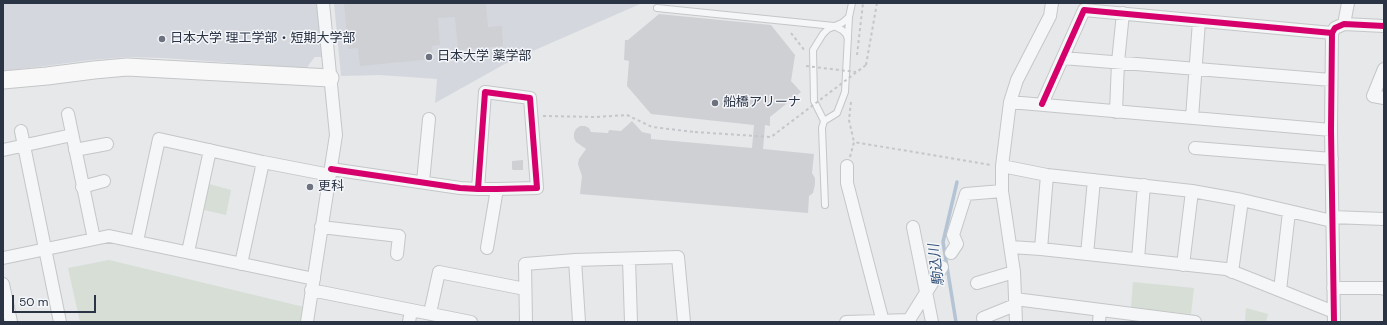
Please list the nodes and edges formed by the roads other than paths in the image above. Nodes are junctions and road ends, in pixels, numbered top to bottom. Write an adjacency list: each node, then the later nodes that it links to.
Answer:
1 (323, 3): 18 (street)
2 (852, 3): 7 (lane)
3 (1052, 3): 22 (street)
4 (1348, 3): 9 (street)
5 (656, 8): 10 (lane)
6 (1123, 13): 8 (street); 14 (street); 15 (street)
7 (849, 17): 10 (lane); 13 (lane)
8 (1199, 21): 12 (street); 16 (street)
9 (1344, 24): 11 (street); 12 (street)
10 (834, 26): 13 (lane); 28 (lane)
11 (1384, 26)
12 (1332, 33): 20 (street)
13 (848, 40): 28 (lane)
14 (1063, 58): 15 (street); 23 (street)
15 (1118, 62): 16 (street); 24 (street)
16 (1195, 69): 20 (street); 26 (street)
17 (1384, 69): 21 (street)
18 (330, 78): 19 (street); 42 (street)
19 (3, 80)
20 (1331, 80): 29 (street)
21 (1384, 98)
22 (1010, 102): 23 (street); 41 (street)
23 (1042, 104): 24 (street)
24 (1116, 112): 26 (street)
25 (68, 114): 31 (street)
26 (1192, 118): 29 (street)
27 (429, 120): 46 (street)
28 (824, 121): 54 (lane)
29 (1331, 130): 38 (street)
30 (21, 131): 33 (street)
31 (72, 135): 33 (street); 36 (street)
32 (107, 144): 36 (street)
33 (24, 146): 35 (street); 64 (street)
34 (1195, 148): 38 (street)
35 (3, 150)
36 (75, 150): 48 (street)
37 (210, 150): 39 (street); 61 (street); 66 (street)
38 (1332, 159): 56 (street)
39 (263, 162): 42 (street); 74 (street)
40 (847, 166): 94 (street)
41 (1002, 166): 43 (street); 51 (street)
42 (330, 172): 46 (street); 58 (street)
43 (1047, 175): 44 (street); 65 (street)
44 (1094, 180): 47 (street); 69 (street)
45 (104, 181): 48 (street)
46 (423, 182): 49 (street)
47 (1144, 185): 52 (street); 72 (street)
48 (82, 187): 60 (street)
49 (478, 189): 50 (street); 50 (street)
50 (497, 189): 63 (street)
51 (1002, 191): 62 (street); 67 (street)
52 (1192, 191): 53 (street); 75 (street)
53 (1242, 200): 55 (street); 78 (street)
54 (825, 205)
55 (1288, 212): 56 (street); 85 (street)
56 (1332, 219): 57 (street); 82 (street)
57 (1384, 219)
58 (322, 227): 68 (street); 81 (street)
59 (913, 227): 86 (street)
60 (94, 239): 61 (street); 64 (street)
61 (137, 241): 66 (street)
62 (1011, 247): 65 (street); 77 (street)
63 (487, 248)
64 (46, 249): 70 (street); 96 (street)
65 (1041, 249): 69 (street)
66 (188, 252): 74 (street)
67 (951, 253)
68 (397, 254)
69 (1087, 254): 72 (street)
70 (3, 258)
71 (629, 259): 73 (street); 102 (street); 103 (street)
72 (1138, 259): 75 (street)
73 (575, 260): 83 (street); 101 (street)
74 (241, 264): 81 (street)
75 (1183, 265): 78 (street)
76 (942, 267): 86 (street)
77 (1014, 272): 79 (street); 87 (street)
78 (1232, 272): 85 (street)
79 (977, 283)
80 (3, 284): 95 (street)
81 (312, 284): 88 (street); 97 (street)
82 (1334, 288): 84 (street); 91 (street)
83 (525, 289): 90 (street); 100 (street)
84 (1384, 289)
85 (1280, 290): 91 (street)
86 (926, 292): 94 (street); 106 (street)
87 (1015, 302): 89 (street); 92 (street); 107 (street)
88 (411, 310): 90 (street); 98 (street)
89 (1100, 310): 93 (street); 108 (street)
90 (430, 313): 99 (street)
91 (1334, 317)
92 (983, 318)
93 (1156, 320): 109 (street)
94 (882, 321): 105 (street)
95 (11, 322)
96 (60, 322)
97 (307, 322)
98 (409, 322)
99 (471, 322)
100 (526, 322)
101 (579, 322)
102 (631, 322)
103 (684, 322)
104 (846, 322): 105 (street)
105 (860, 322)
106 (932, 322)
107 (1016, 322)
108 (1099, 322)
109 (1195, 322)

